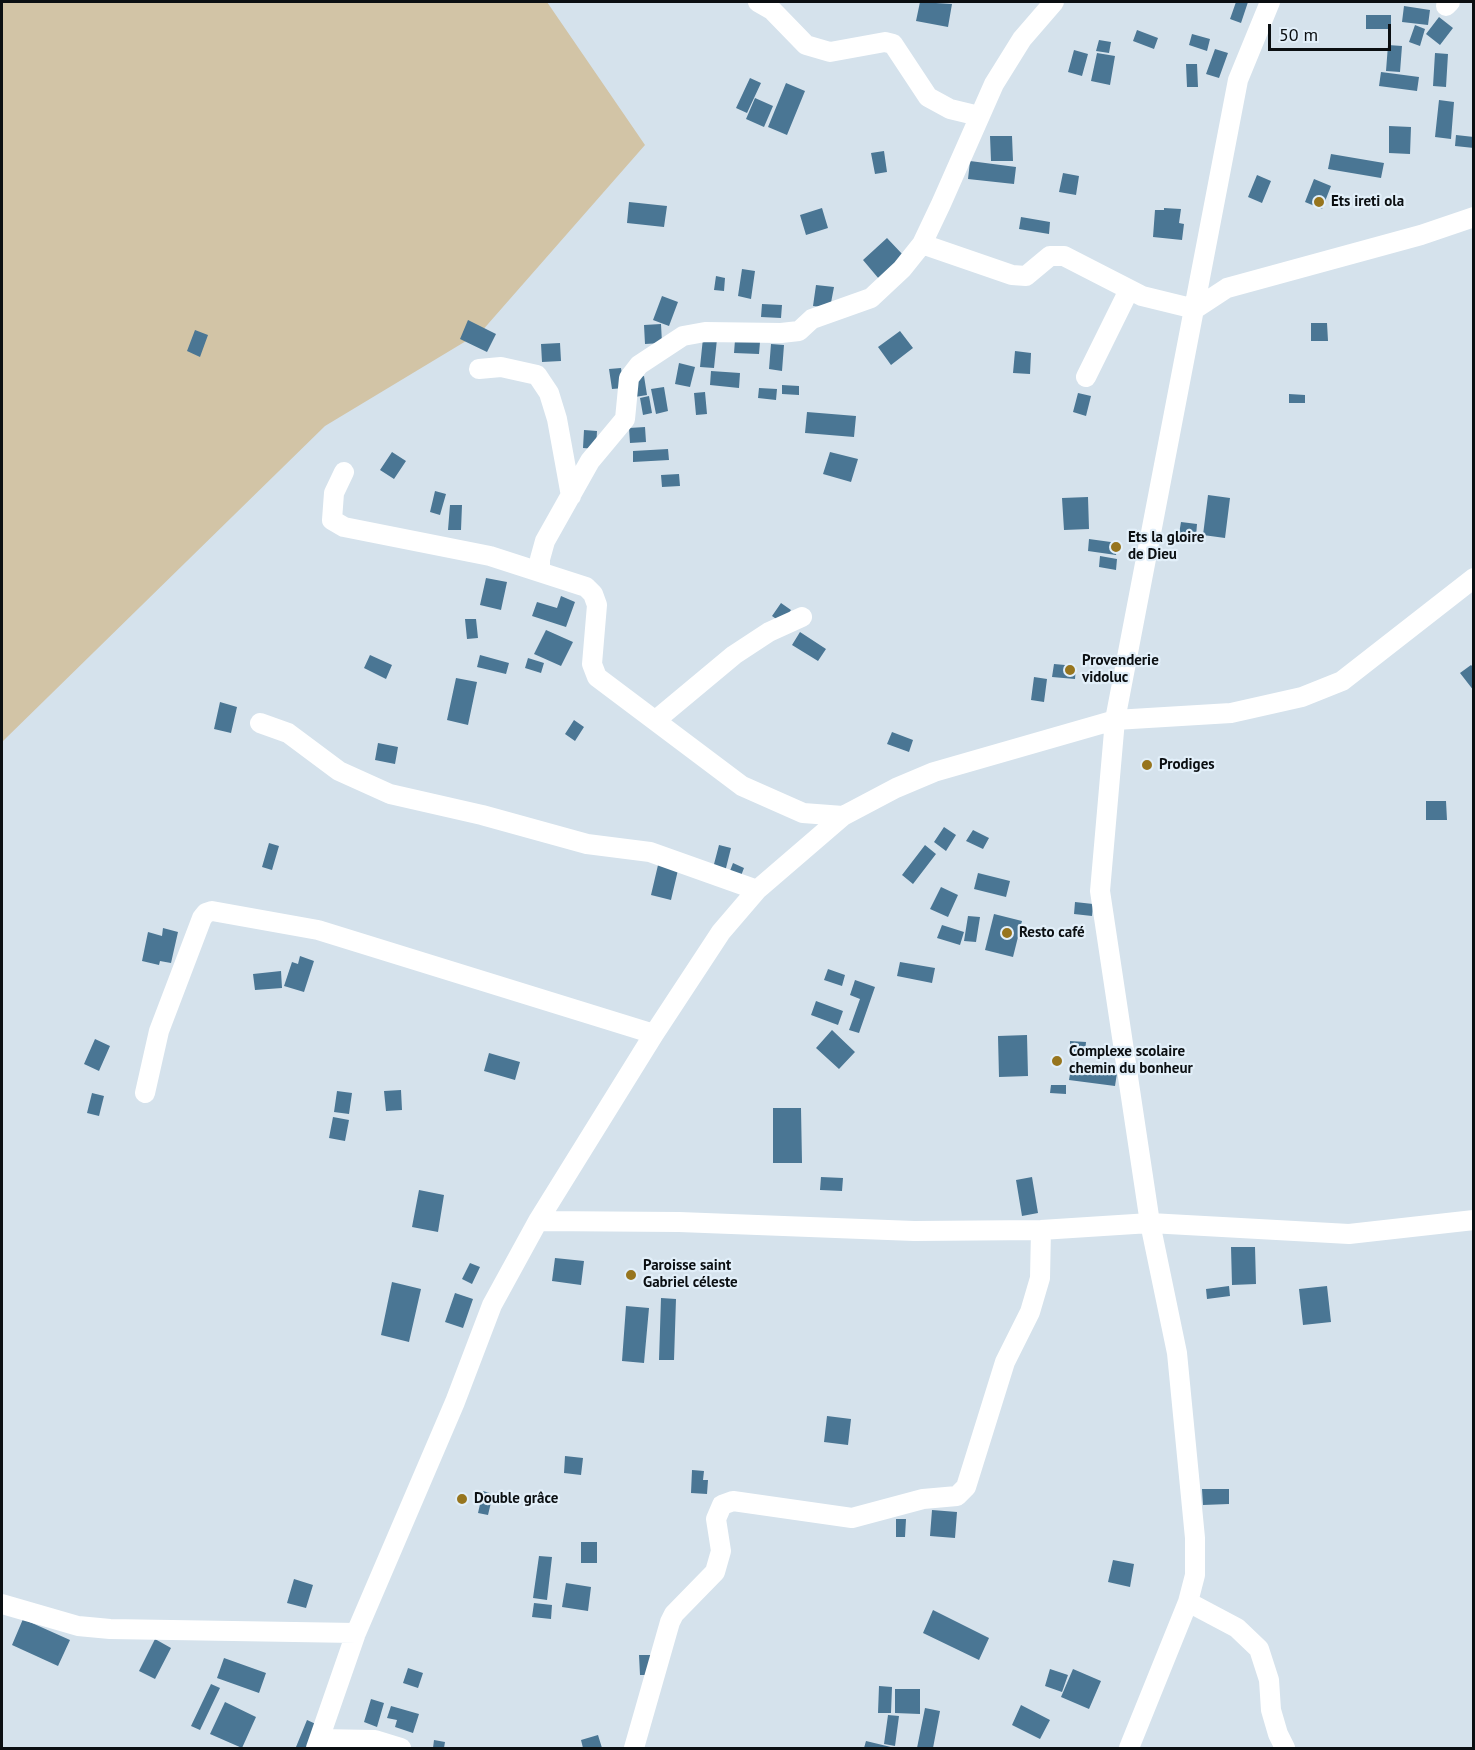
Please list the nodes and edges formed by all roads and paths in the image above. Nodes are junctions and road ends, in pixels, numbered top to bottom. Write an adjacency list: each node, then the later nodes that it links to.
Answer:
1 (758, 2): 4 (street)
2 (1054, 2): 4 (street)
3 (1270, 2): 7 (street)
4 (979, 116): 6 (street)
5 (1473, 217): 8 (street)
6 (922, 244): 9 (street); 14 (street)
7 (1202, 270): 8 (street); 10 (street)
8 (1227, 288): 10 (street)
9 (1129, 290): 10 (street); 12 (street)
10 (1195, 309): 19 (street)
11 (479, 369): 14 (street)
12 (1086, 377)
13 (344, 472): 15 (street)
14 (572, 496): 15 (street)
15 (540, 572): 18 (street)
16 (1473, 578): 19 (street)
17 (802, 617): 18 (street)
18 (656, 720): 21 (street)
19 (1115, 720): 21 (street); 27 (street)
20 (260, 723): 22 (street)
21 (843, 816): 22 (street)
22 (757, 890): 23 (street)
23 (654, 1034): 24 (street); 26 (street)
24 (145, 1093)
25 (1473, 1220): 27 (street)
26 (538, 1221): 28 (street); 31 (street)
27 (1150, 1223): 28 (street); 29 (street)
28 (1041, 1230): 34 (street)
29 (1188, 1602): 35 (street); 36 (street)
30 (2, 1604): 31 (street)
31 (356, 1633): 32 (street)
32 (318, 1744): 33 (street)
33 (401, 1749)
34 (634, 1749)
35 (1129, 1749)
36 (1285, 1749)

